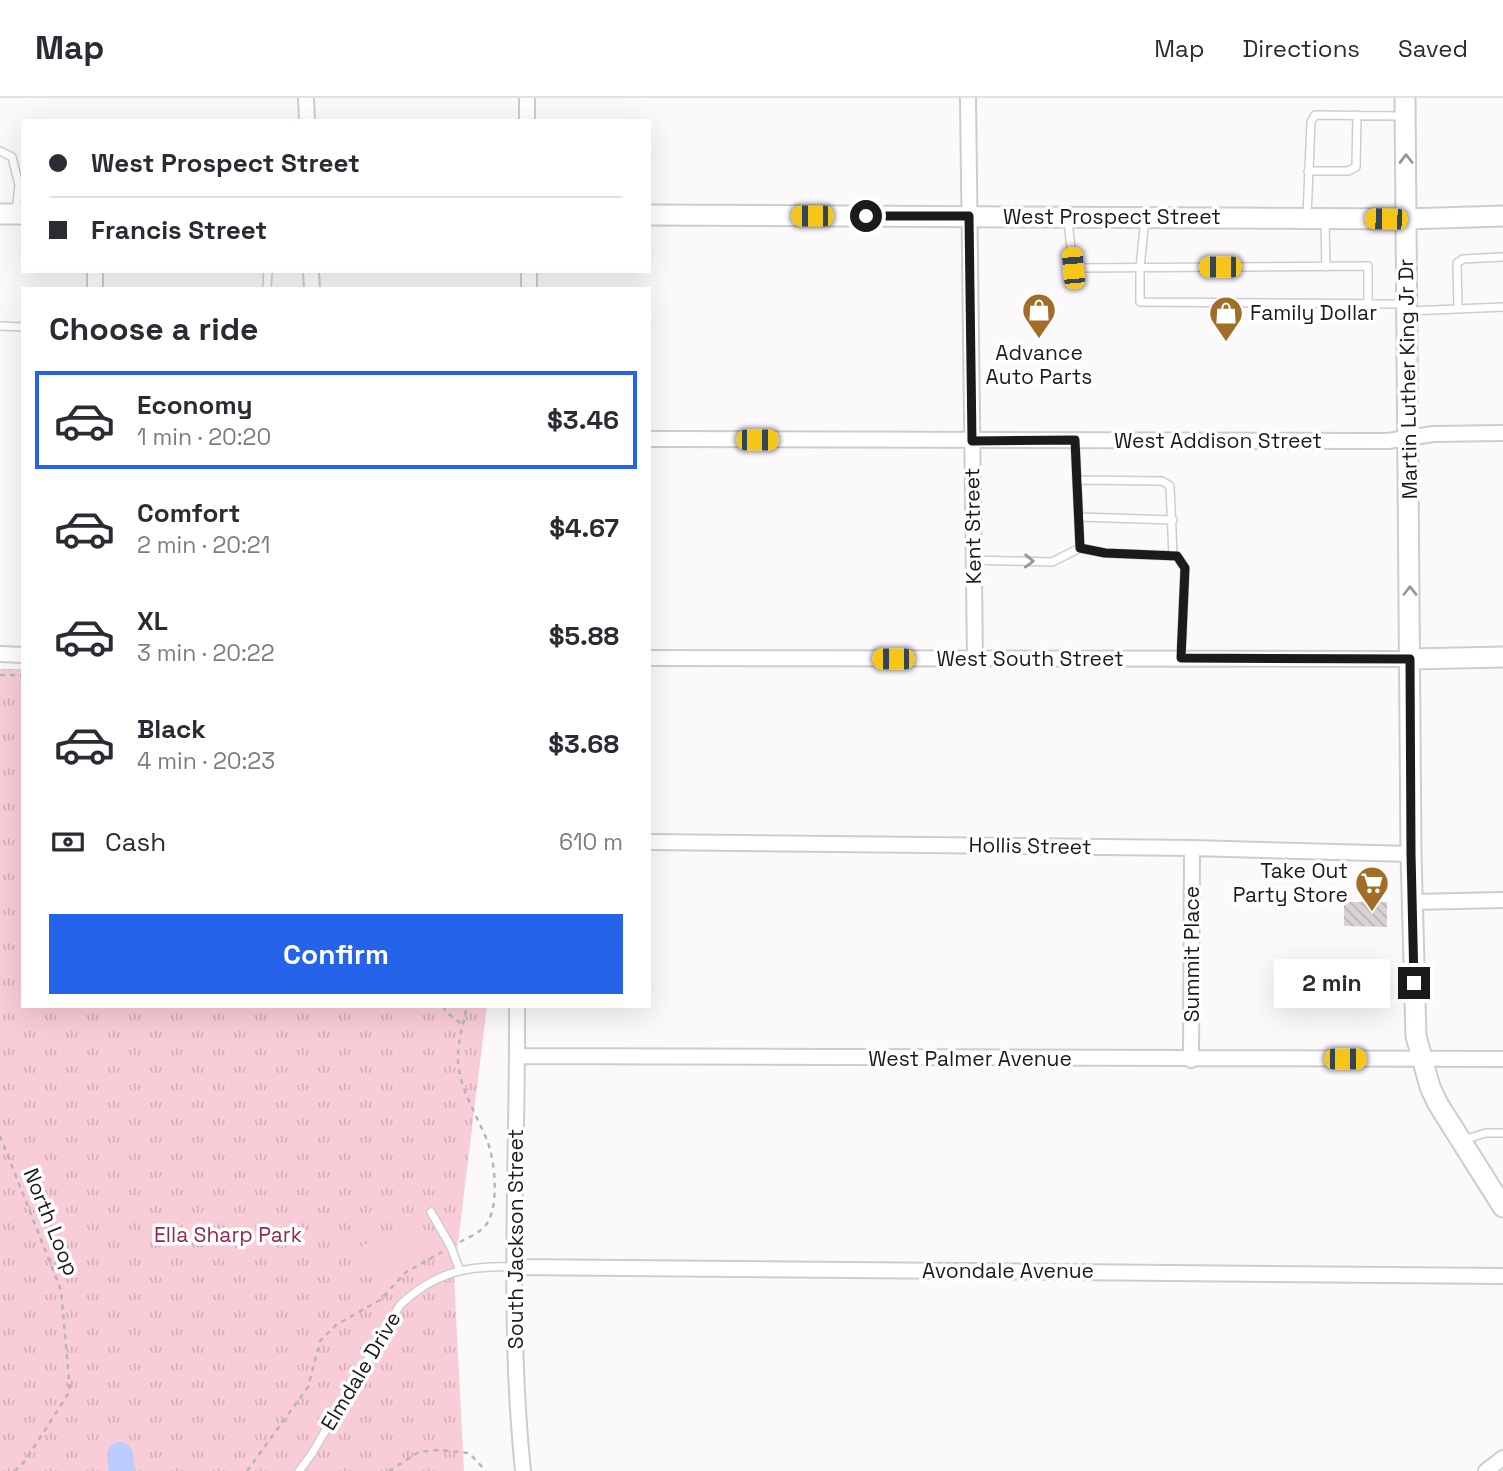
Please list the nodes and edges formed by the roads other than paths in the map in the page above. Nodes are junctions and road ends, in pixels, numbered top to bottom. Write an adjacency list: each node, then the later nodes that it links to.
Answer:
1 (306, 98): 6 (street)
2 (527, 98): 7 (street)
3 (968, 98): 12 (street, Kent Street)
4 (1406, 107): 5 (lane); 17 (main road, Martin Luther King Jr Dr, one-way to 4)
5 (1357, 115): 9 (lane); 9 (lane)
6 (307, 119)
7 (527, 119)
8 (0, 151): 10 (lane)
9 (1308, 171): 16 (lane)
10 (13, 214)
11 (651, 215): 12 (main road, West Prospect Street)
12 (969, 216): 13 (main road, West Prospect Street); 31 (street, Kent Street)
13 (1068, 216): 15 (main road, West Prospect Street); 20 (lane)
14 (1503, 216): 17 (main road, West Prospect Street)
15 (1145, 218): 16 (main road, West Prospect Street); 20 (lane)
16 (1316, 218): 17 (main road, West Prospect Street); 19 (lane)
17 (1407, 219): 23 (main road, Martin Luther King Jr Dr)
18 (1503, 257): 24 (lane)
19 (1326, 267): 20 (lane); 21 (lane)
20 (1140, 268): 21 (lane)
21 (1368, 304): 23 (lane)
22 (1503, 307): 24 (lane)
23 (1408, 308): 24 (lane); 29 (main road, Martin Luther King Jr Dr)
24 (1458, 309)
25 (0, 326): 26 (lane)
26 (21, 327)
27 (1503, 433): 29 (street, West Addison Street)
28 (651, 439): 31 (street, West Addison Street)
29 (1409, 439): 30 (street, West Addison Street); 44 (main road, Martin Luther King Jr Dr, one-way to 29)
30 (1075, 440): 31 (street, West Addison Street); 32 (lane)
31 (972, 441): 37 (street, Kent Street)
32 (1077, 481): 33 (lane); 34 (lane)
33 (1079, 517): 34 (lane); 35 (lane)
34 (1173, 520): 36 (lane)
35 (1080, 548): 36 (lane); 37 (lane, one-way to 35)
36 (1173, 556): 42 (lane)
37 (974, 560): 43 (street, Kent Street)
38 (0, 654): 39 (street)
39 (21, 654)
40 (1503, 657): 44 (main road)
41 (651, 658): 43 (street, West South Street)
42 (1181, 658): 43 (street, West South Street); 44 (street, West South Street)
43 (975, 659)
44 (1410, 659): 47 (main road, Martin Luther King Jr Dr)
45 (651, 842): 46 (street, Hollis Street)
46 (1192, 848): 47 (street, Hollis Street); 52 (street, Summit Place)
47 (1411, 854): 49 (main road, Martin Luther King Jr Dr)
48 (1503, 900): 49 (street)
49 (1412, 902): 53 (main road, Martin Luther King Jr Dr)
50 (517, 1008): 51 (street, South Jackson Street)
51 (518, 1056): 52 (street, West Palmer Avenue); 59 (street, South Jackson Street)
52 (1191, 1059): 53 (street, West Palmer Avenue)
53 (1422, 1059): 54 (street, West Palmer Avenue); 56 (main road, Martin Luther King Jr Dr)
54 (1503, 1059)
55 (1503, 1133): 56 (lane)
56 (1460, 1142): 57 (main road, Martin Luther King Jr Dr)
57 (1503, 1207)
58 (431, 1212): 60 (lane)
59 (513, 1267): 60 (lane, Elmdale Drive); 61 (street, Avondale Avenue); 64 (street, South Jackson Street)
60 (460, 1270): 63 (lane, Elmdale Drive)
61 (1503, 1276)
62 (1503, 1458): 65 (street)
63 (299, 1471)
64 (523, 1471)
65 (1486, 1471)

